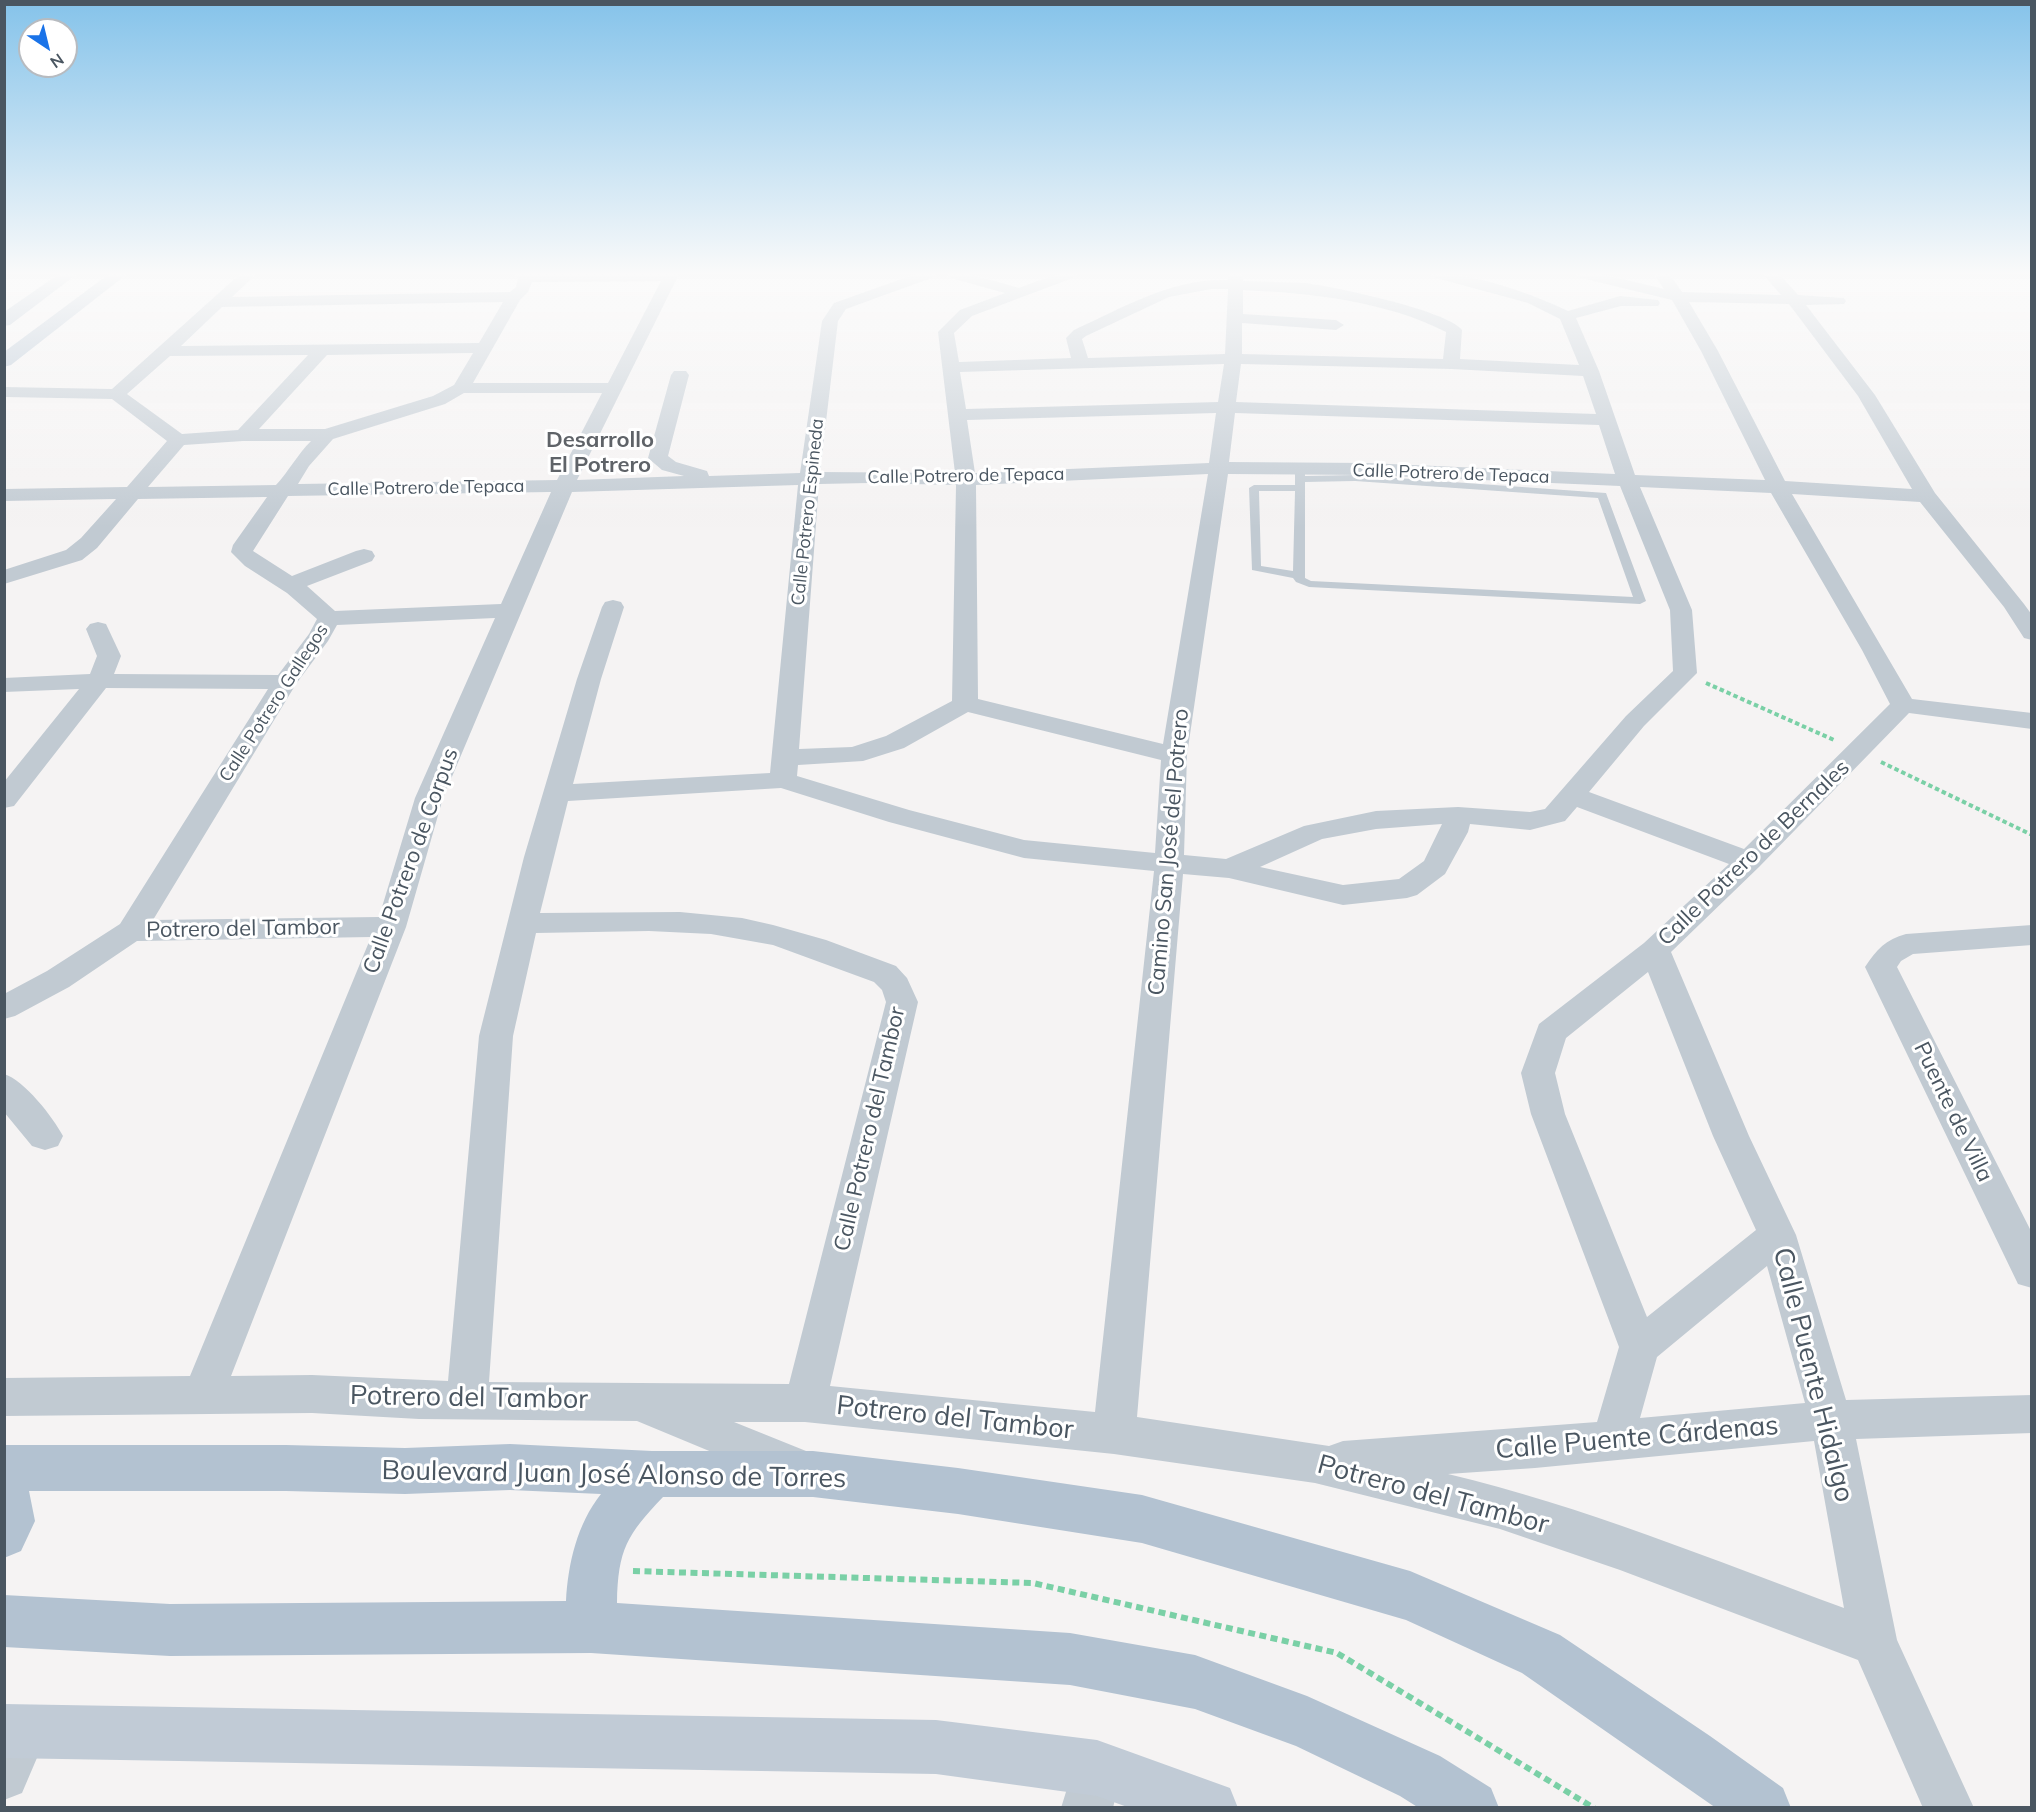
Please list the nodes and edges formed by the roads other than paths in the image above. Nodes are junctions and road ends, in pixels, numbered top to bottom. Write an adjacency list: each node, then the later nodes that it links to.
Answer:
1 (157, 359): 21 (street)
2 (314, 359): 25 (street)
3 (478, 359): 18 (street)
4 (628, 359): 19 (street, Calle Potrero de Corpus)
5 (825, 359): 30 (street, Calle Potrero Espineda)
6 (951, 359): 15 (street)
7 (1079, 359): 13 (street)
8 (1233, 359): 13 (street); 14 (street); 22 (street, Camino San José del Potrero)
9 (1451, 359): 14 (street)
10 (1585, 359): 16 (street)
11 (1712, 359): 35 (street)
12 (1838, 359): 39 (street)
13 (1081, 363): 15 (street)
14 (1451, 364): 16 (street)
15 (952, 367): 23 (street)
16 (1590, 371): 24 (street)
17 (680, 375): 32 (street)
18 (461, 388): 19 (street); 26 (street, Calle Potrero Gallegos)
19 (613, 388): 34 (street, Calle Potrero de Corpus)
20 (4, 392): 21 (street)
21 (116, 394): 27 (street)
22 (1226, 407): 23 (street); 24 (street); 28 (street, Camino San José del Potrero)
23 (957, 415): 31 (street)
24 (1606, 420): 33 (street)
25 (243, 435): 26 (street); 27 (street)
26 (326, 435): 36 (street, Calle Potrero Gallegos)
27 (178, 440): 37 (street)
28 (1218, 468): 29 (street, Calle Potrero de Tepaca); 31 (street, Calle Potrero de Tepaca); 55 (street, Camino San José del Potrero)
29 (1300, 478): 33 (street, Calle Potrero de Tepaca); 41 (lane); 41 (lane); 41 (lane)
30 (809, 479): 31 (street, Calle Potrero de Tepaca); 32 (street, Calle Potrero de Tepaca); 56 (street, Calle Potrero Espineda)
31 (966, 479): 52 (street)
32 (747, 480): 34 (street, Calle Potrero de Tepaca)
33 (1628, 482): 35 (street, Calle Potrero de Tepaca); 59 (street)
34 (564, 486): 36 (street, Calle Potrero de Tepaca); 45 (street, Calle Potrero de Corpus)
35 (1778, 487): 39 (street, Calle Potrero de Tepaca); 53 (street)
36 (283, 489): 37 (street, Calle Potrero de Tepaca); 43 (street, Calle Potrero Gallegos)
37 (131, 493): 38 (street, Calle Potrero de Tepaca); 42 (street)
38 (4, 495)
39 (1926, 496): 48 (street)
40 (364, 556): 43 (street)
41 (1298, 575)
42 (4, 577)
43 (290, 585): 46 (street, Calle Potrero Gallegos)
44 (613, 607): 57 (street)
45 (509, 611): 46 (street); 65 (street, Calle Potrero de Corpus)
46 (329, 618): 50 (street, Calle Potrero Gallegos)
47 (98, 629): 49 (street)
48 (2031, 633)
49 (99, 681): 50 (street); 51 (street); 58 (street)
50 (285, 682): 66 (street, Calle Potrero Gallegos)
51 (4, 685)
52 (965, 704): 55 (street); 56 (street)
53 (1903, 705): 54 (street); 61 (street, Calle Potrero de Bernales)
54 (2031, 721)
55 (1174, 755): 62 (street, Camino San José del Potrero)
56 (785, 769): 57 (street); 62 (street)
57 (556, 793): 64 (street)
58 (4, 800)
59 (1563, 805): 60 (street); 61 (street)
60 (1458, 815): 63 (street); 63 (street)
61 (1749, 861): 68 (street, Calle Potrero de Bernales)
62 (1169, 864): 63 (street); 82 (street, Camino San José del Potrero)
63 (1229, 869)
64 (523, 923): 77 (street); 79 (street, Calle Potrero del Tambor)
65 (391, 927): 66 (street, Potrero del Tambor); 75 (street, Calle Potrero de Corpus)
66 (131, 931): 69 (street, Calle Potrero Gallegos)
67 (2031, 935): 73 (street, Puente de Villa)
68 (1655, 950): 72 (street, Calle Puente Hidalgo); 74 (street, Calle Potrero de Bernales)
69 (4, 1008)
70 (4, 1087): 71 (street)
71 (45, 1136)
72 (1777, 1235): 74 (street); 81 (street, Calle Puente Hidalgo)
73 (2031, 1272)
74 (1639, 1347): 83 (street)
75 (203, 1394): 76 (street, Potrero del Tambor); 77 (street, Potrero del Tambor)
76 (4, 1397)
77 (467, 1400): 78 (street, Potrero del Tambor)
78 (635, 1402): 79 (street, Potrero del Tambor); 87 (street)
79 (805, 1403): 82 (street, Potrero del Tambor)
80 (2031, 1414): 81 (street, Calle Puente Cárdenas)
81 (1831, 1420): 83 (street, Calle Puente Cárdenas); 92 (street, Calle Puente Hidalgo)
82 (1114, 1434): 84 (street, Potrero del Tambor)
83 (1613, 1441): 84 (street, Calle Puente Cárdenas)
84 (1315, 1463): 92 (street, Potrero del Tambor)
85 (4, 1468): 86 (main road, Boulevard Juan José Alonso de Torres)
86 (652, 1474): 87 (main road, Boulevard Juan José Alonso de Torres); 91 (main road)
87 (813, 1474): 97 (main road, Boulevard Juan José Alonso de Torres)
88 (4, 1486): 89 (main road)
89 (4, 1534)
90 (4, 1621): 91 (main road)
91 (591, 1627): 96 (main road)
92 (1874, 1643): 98 (street, Calle Puente Hidalgo)
93 (10, 1746): 94 (street)
94 (1092, 1788): 95 (street)
95 (1210, 1808)
96 (1471, 1808)
97 (1763, 1808)
98 (1949, 1808)

